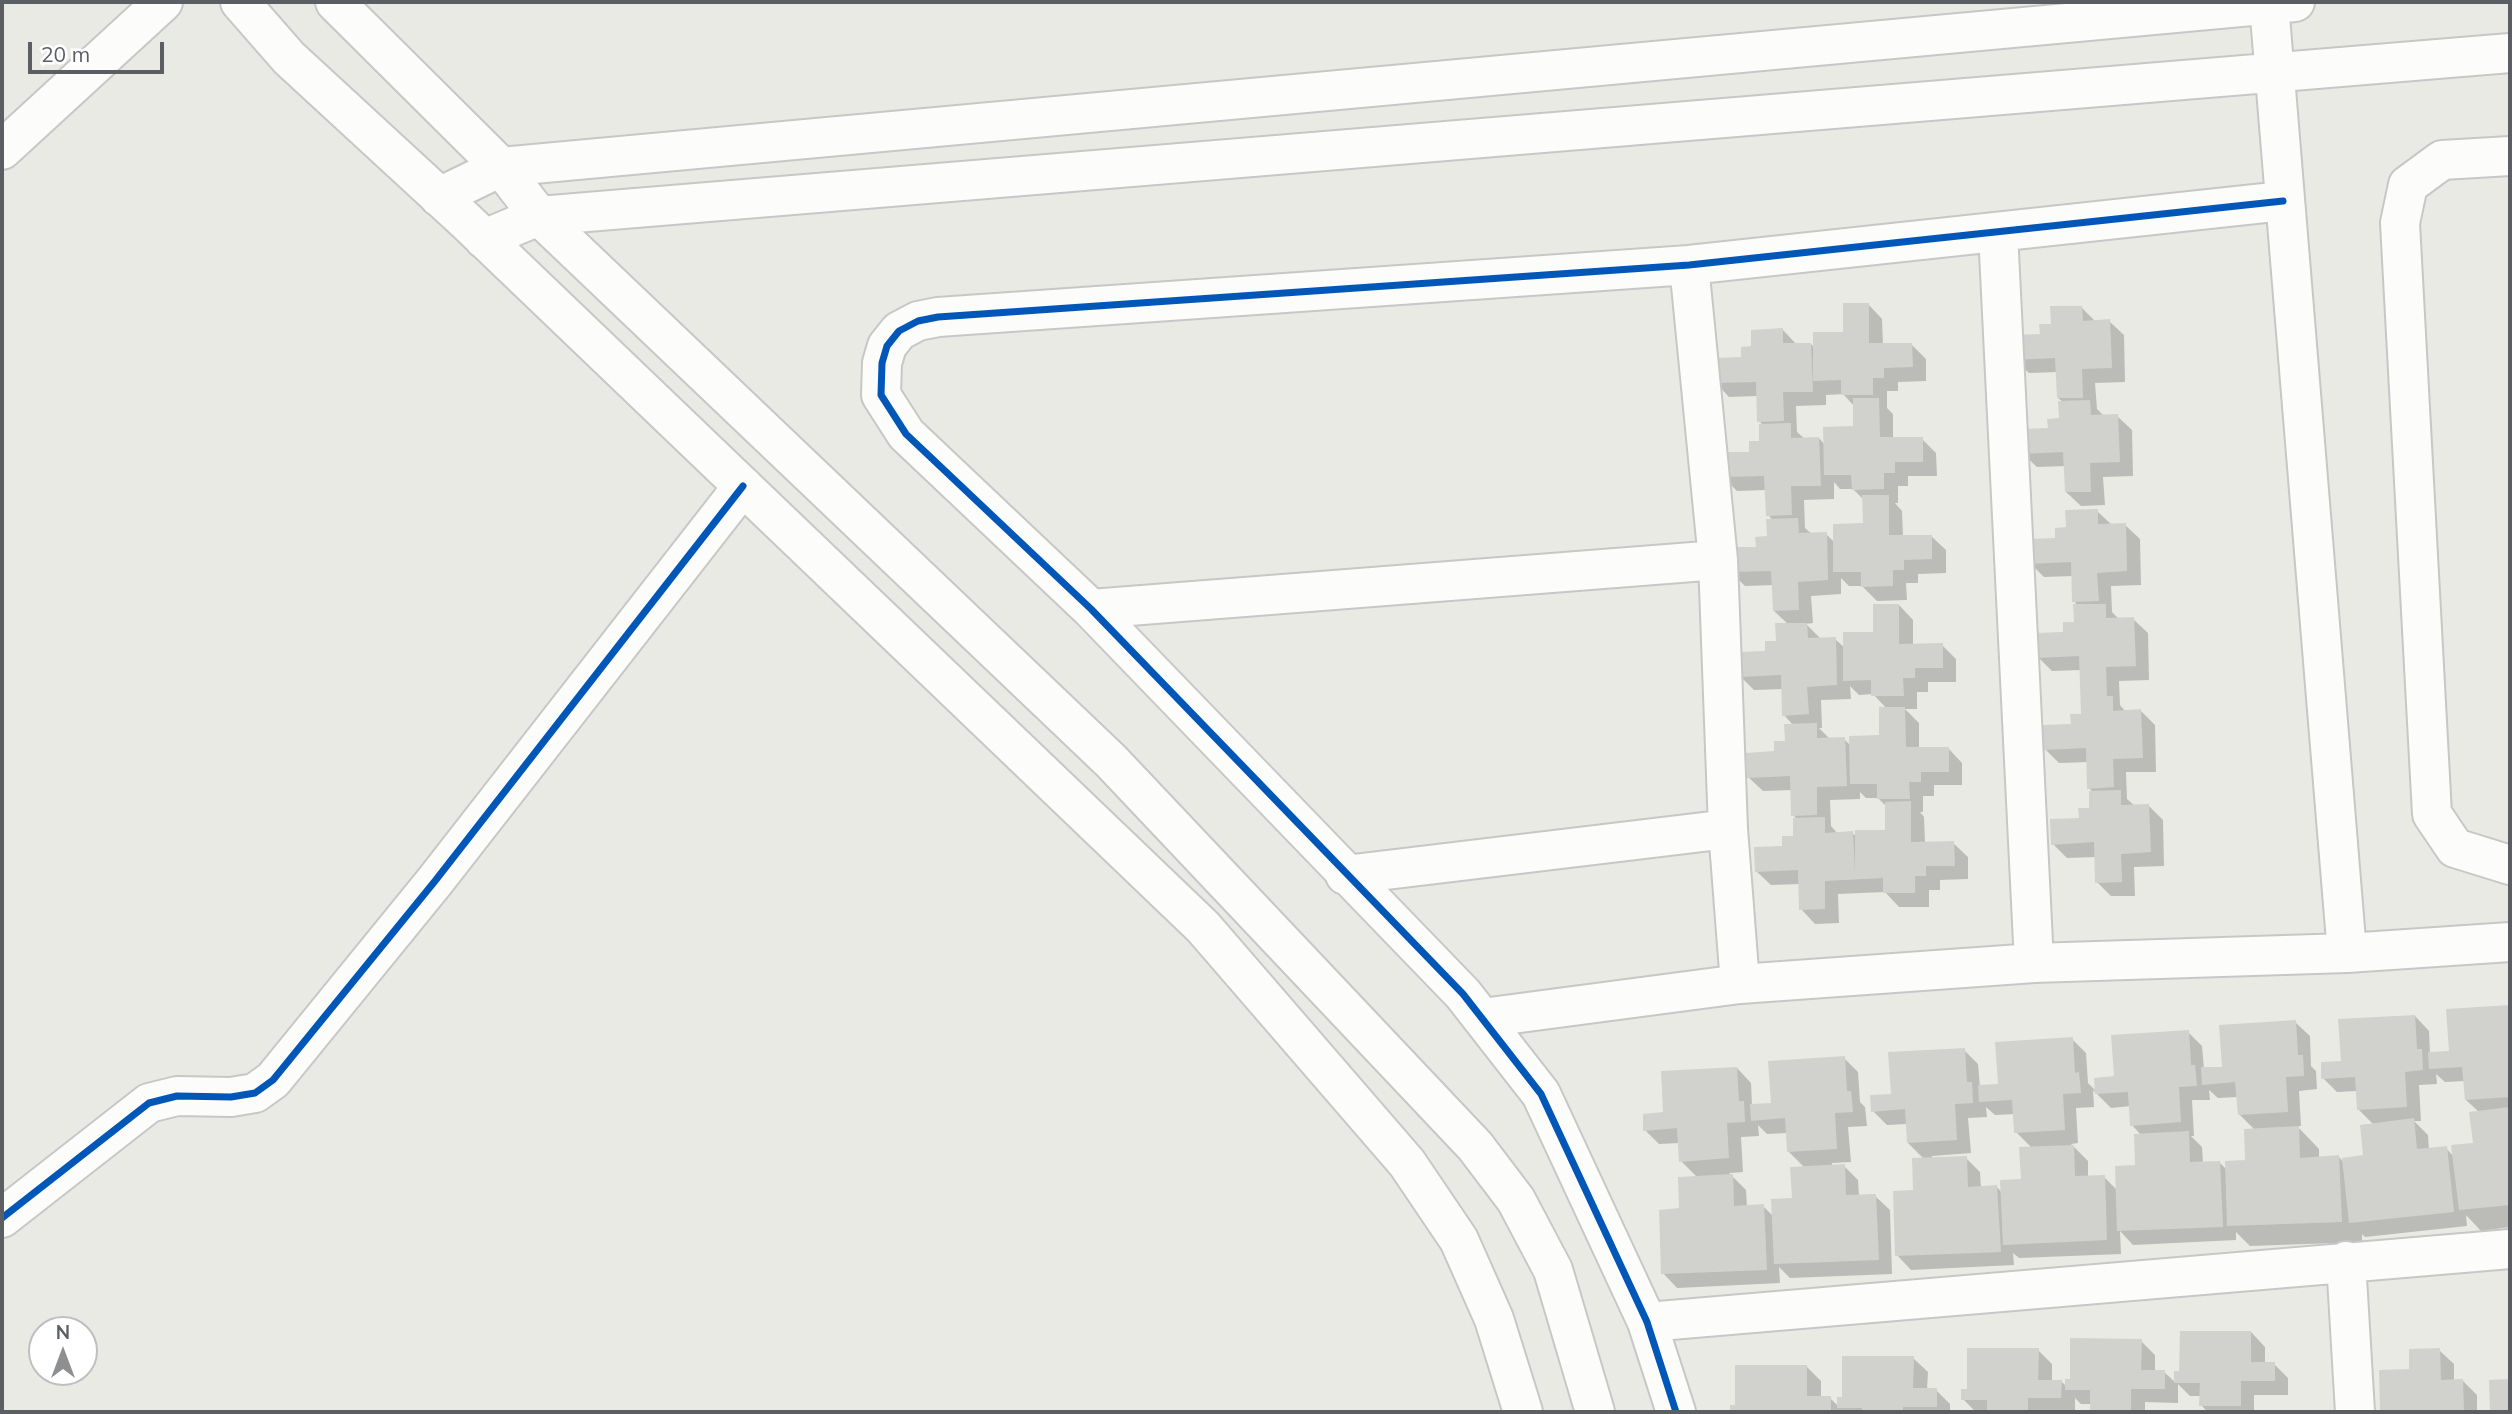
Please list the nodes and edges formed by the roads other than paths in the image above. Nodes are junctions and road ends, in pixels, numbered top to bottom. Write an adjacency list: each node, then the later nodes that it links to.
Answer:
1 (163, 2): 7 (street)
2 (240, 2): 10 (street)
3 (335, 2): 9 (street)
4 (2282, 3): 6 (street); 9 (street)
5 (2510, 53): 6 (street)
6 (2274, 73): 11 (street); 12 (street)
7 (2, 150)
8 (2510, 156): 20 (street)
9 (501, 166): 10 (street); 12 (street)
10 (439, 197): 14 (street)
11 (2283, 201): 13 (street); 23 (street)
12 (539, 216): 14 (street); 32 (street)
13 (1998, 232): 15 (street); 24 (street)
14 (484, 239): 16 (street)
15 (1689, 265): 17 (street); 18 (street)
16 (743, 486): 27 (street); 31 (street)
17 (1718, 560): 18 (street); 19 (street)
18 (1091, 609): 21 (street)
19 (1728, 829): 21 (street); 25 (street)
20 (2510, 864)
21 (1345, 875): 26 (street)
22 (2510, 942): 23 (street)
23 (2347, 953): 24 (street)
24 (2034, 963): 25 (street)
25 (1740, 984): 26 (street)
26 (1482, 1018): 30 (street)
27 (2, 1218)
28 (2510, 1249): 29 (street)
29 (2346, 1261): 30 (street); 34 (street)
30 (1647, 1322): 33 (street)
31 (1523, 1412)
32 (1595, 1412)
33 (1676, 1412)
34 (2355, 1412)

